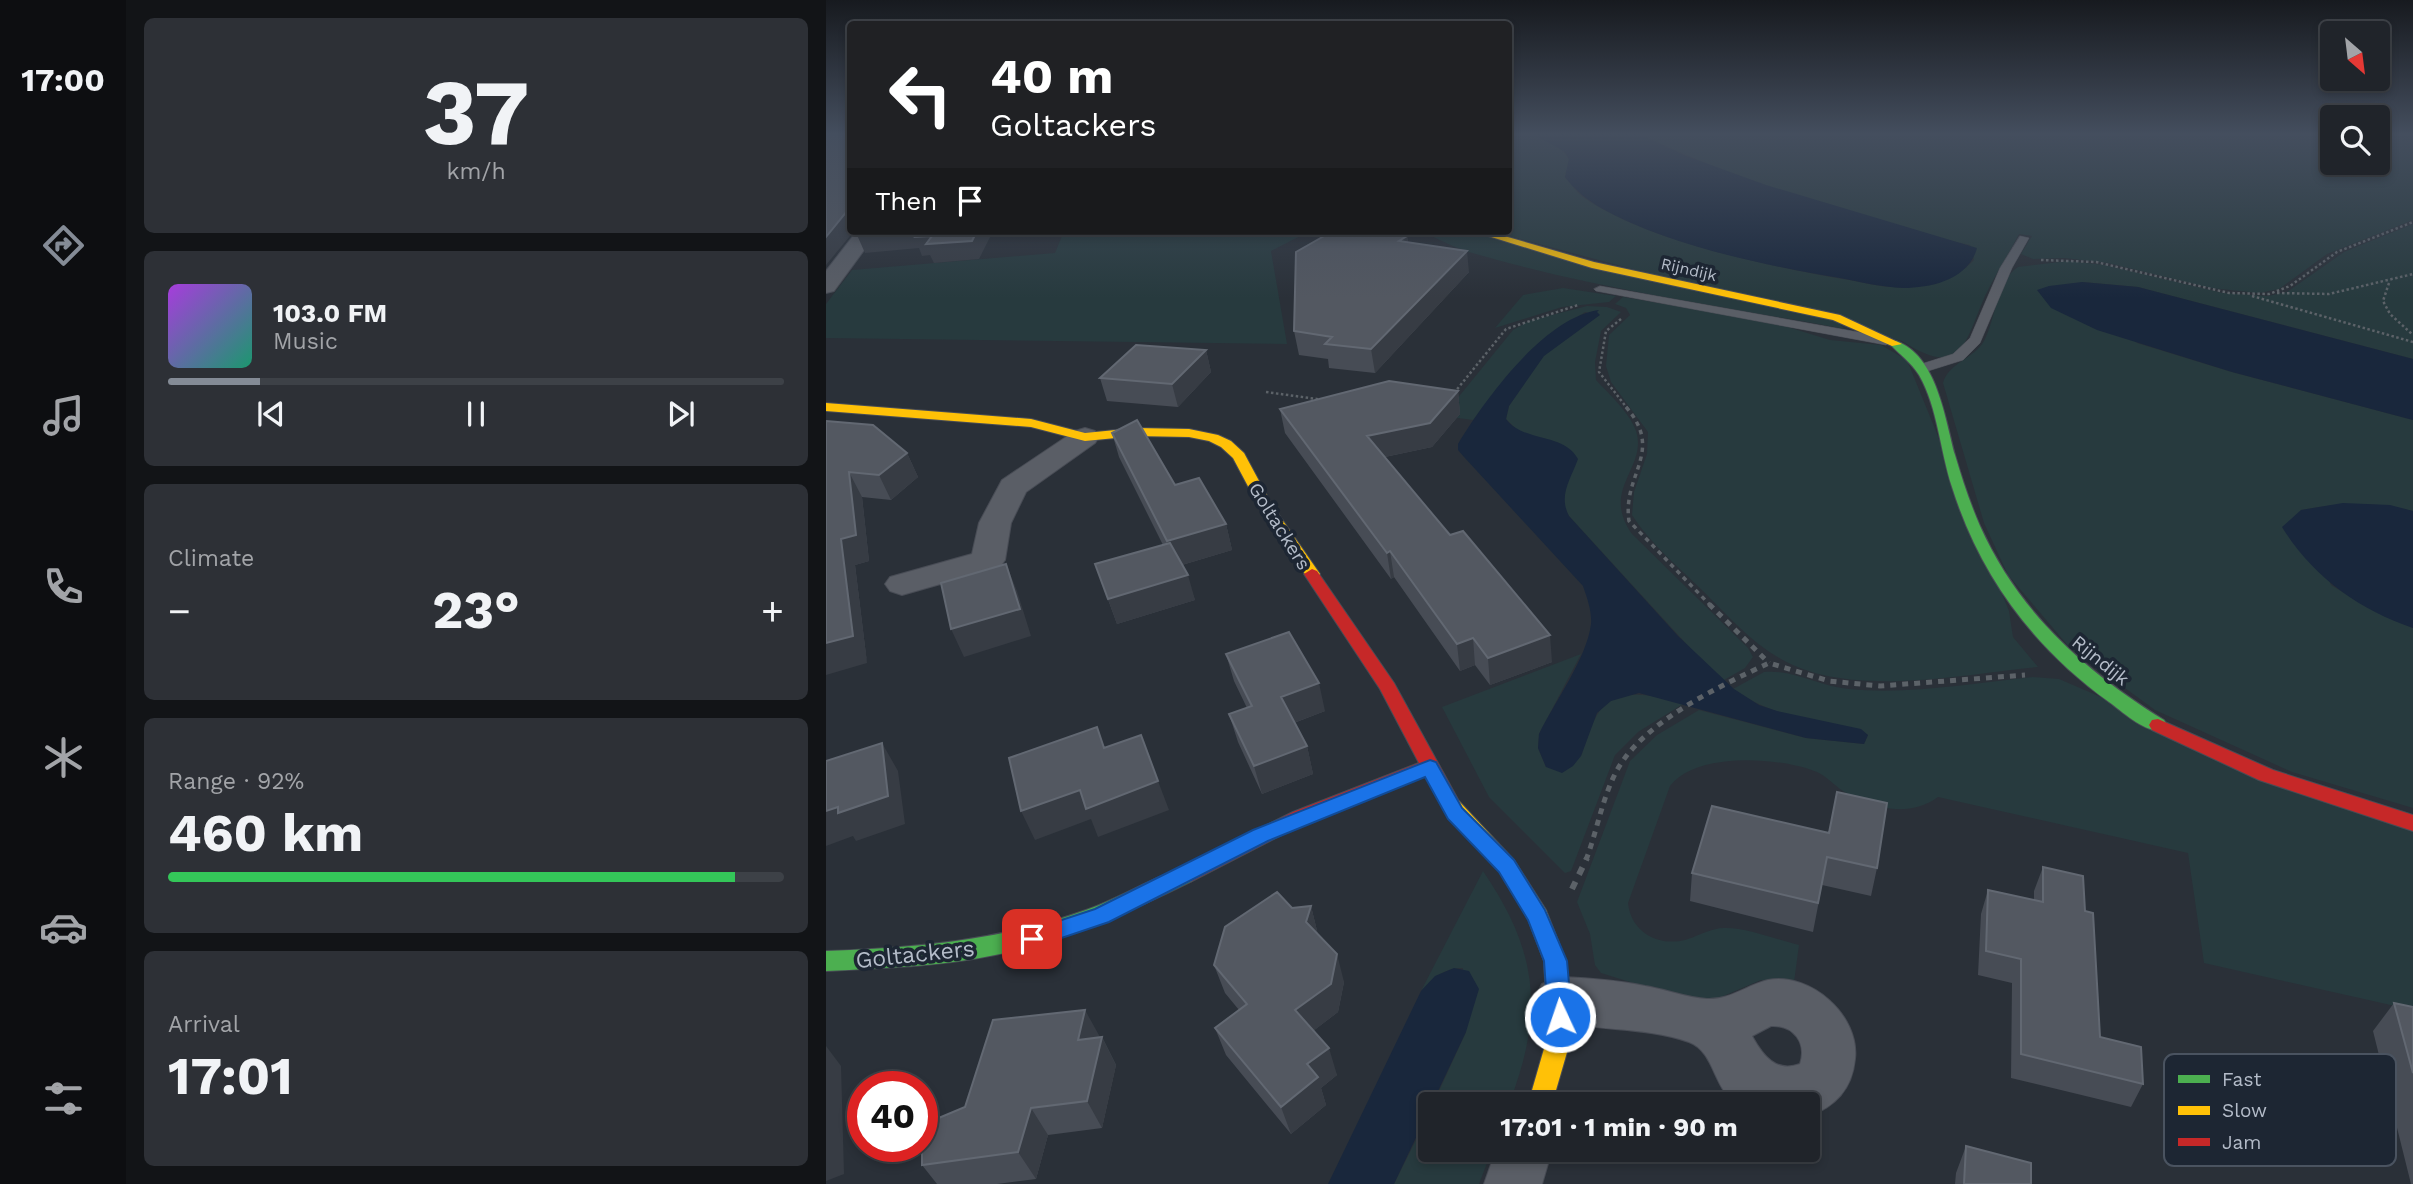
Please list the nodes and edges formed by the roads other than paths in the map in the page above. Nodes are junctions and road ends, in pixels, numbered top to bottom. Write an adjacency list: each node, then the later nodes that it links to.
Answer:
1 (865, 235): 4 (street)
2 (1491, 235): 6 (street, Rijndijk)
3 (2024, 239): 7 (lane)
4 (826, 286)
5 (1600, 289): 6 (lane, Rijndijk)
6 (1893, 342): 7 (street, Rijndijk)
7 (1923, 368): 12 (street, Rijndijk)
8 (826, 407): 9 (street, Goltackers)
9 (1086, 437): 10 (street, Goltackers); 11 (street, Goltackers)
10 (902, 584)
11 (1430, 767): 13 (street, Goltackers); 14 (street, Goltackers)
12 (2413, 823)
13 (826, 961)
14 (1560, 1000): 15 (street); 16 (street, Goltackers)
15 (1706, 1023)
16 (1543, 1092)
17 (1520, 1162): 18 (street)
18 (1513, 1184)

